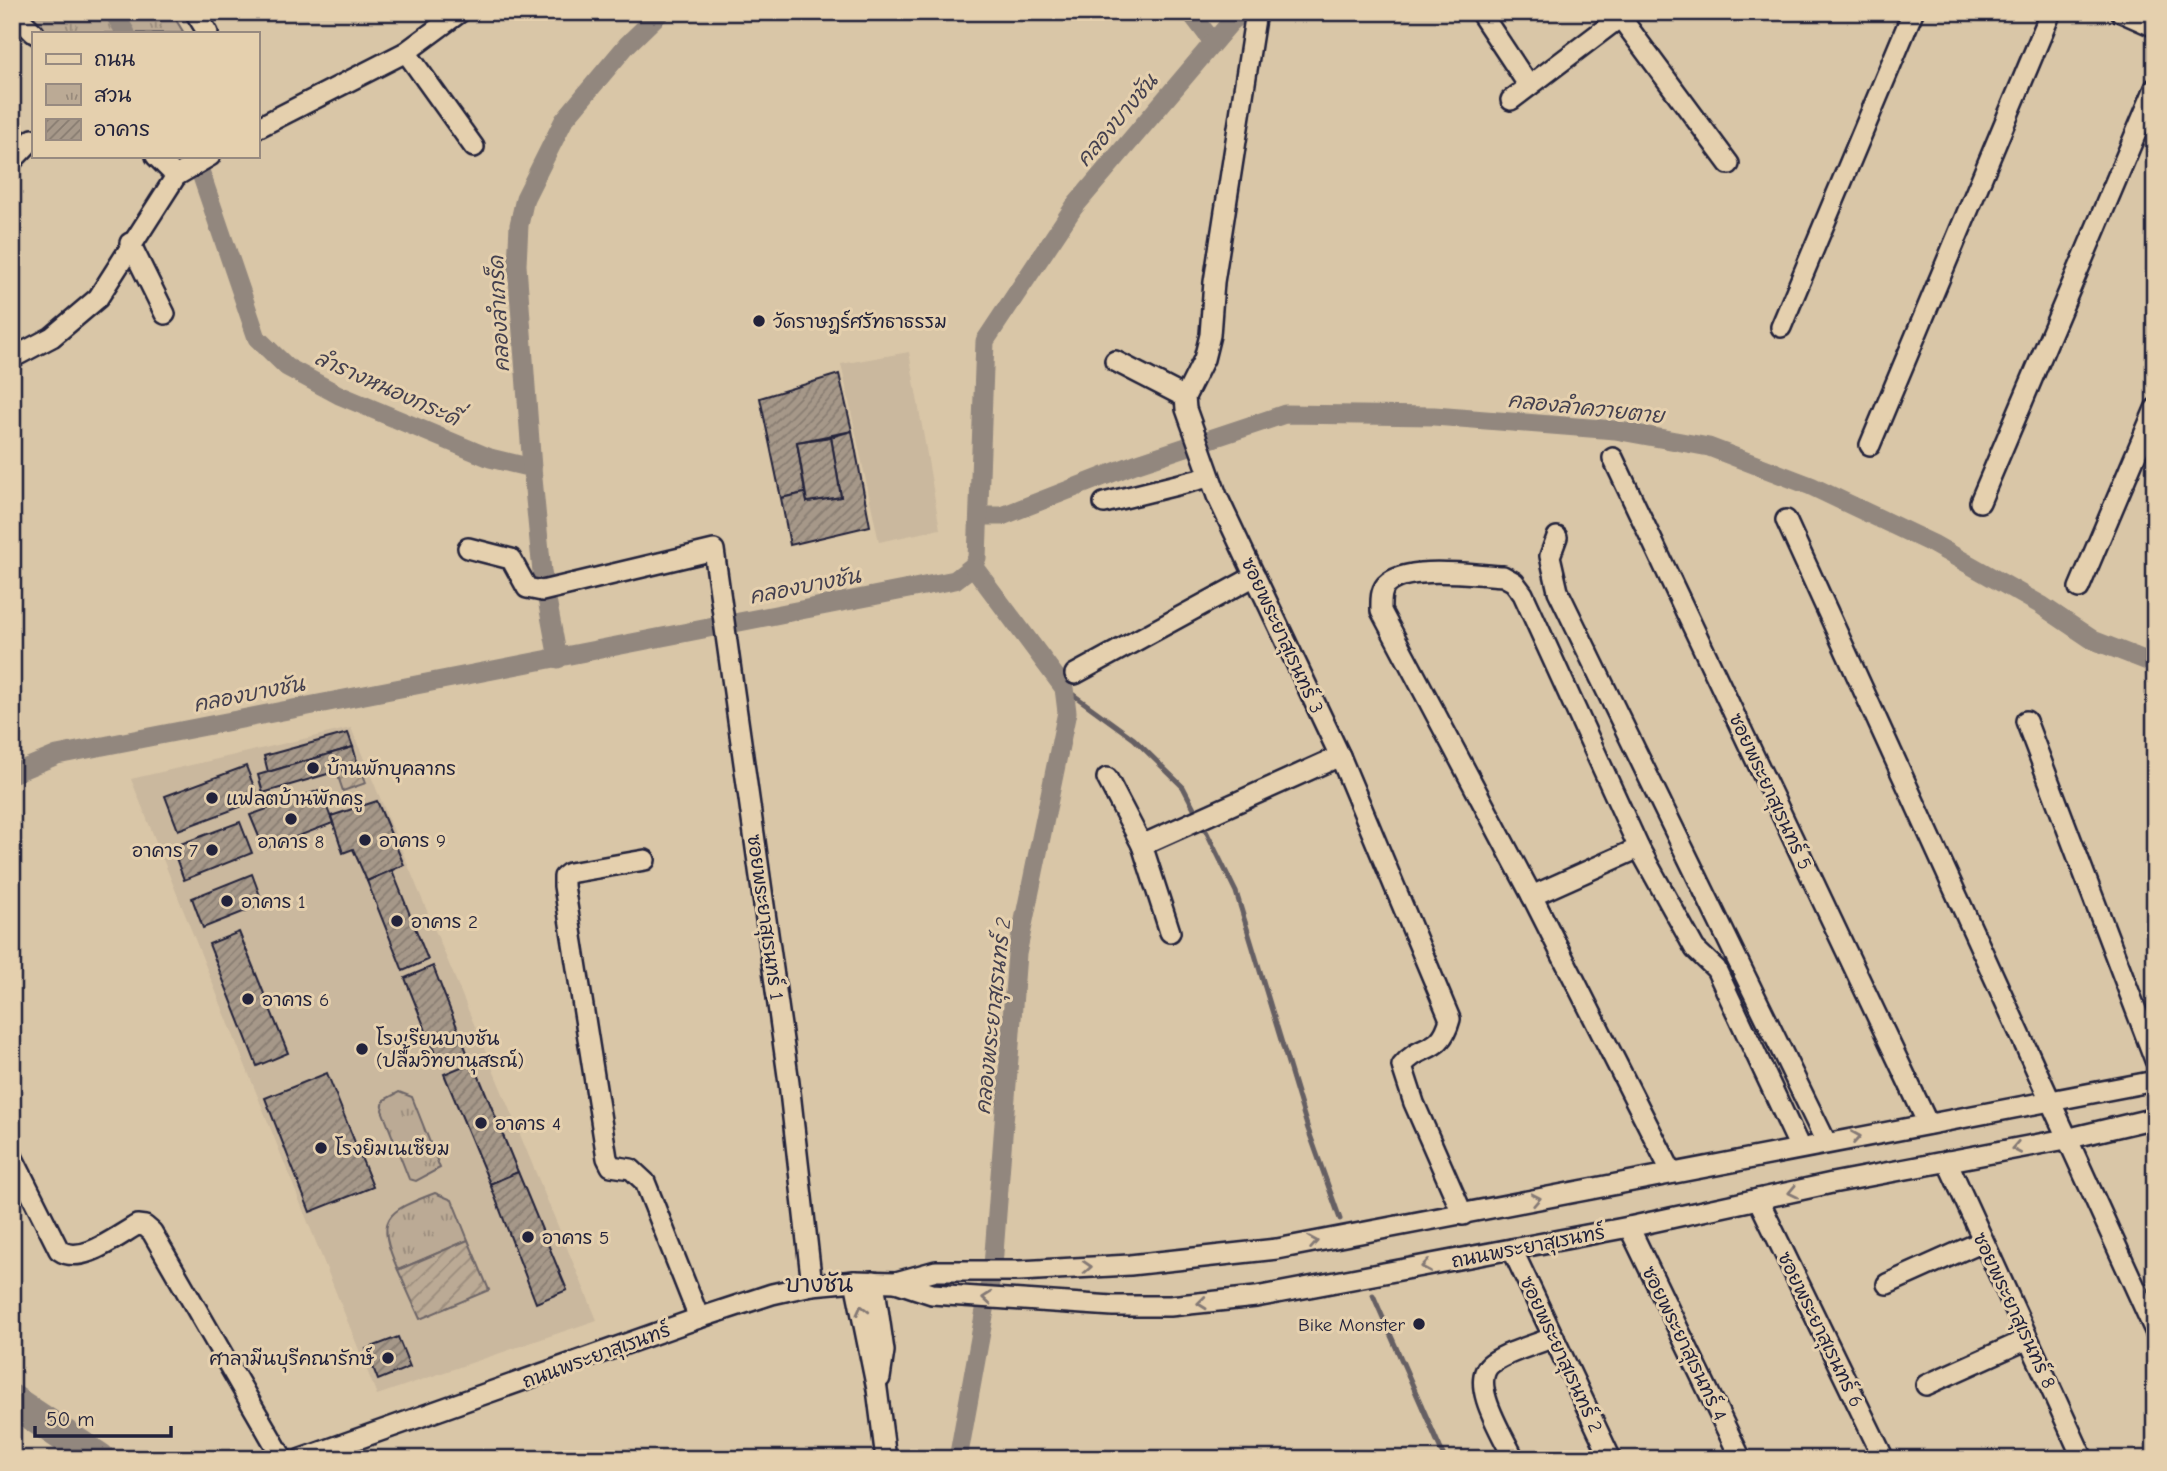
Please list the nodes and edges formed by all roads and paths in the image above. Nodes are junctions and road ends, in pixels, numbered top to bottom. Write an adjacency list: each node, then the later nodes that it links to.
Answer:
1 (13, 12): 11 (street)
2 (195, 12): 12 (street)
3 (460, 12): 13 (street)
4 (1256, 12): 30 (street)
5 (1480, 12): 14 (street)
6 (1913, 12): 27 (street)
7 (2051, 12): 32 (street)
8 (2122, 12): 10 (street)
9 (1624, 15): 14 (street); 23 (street)
10 (2155, 27)
11 (33, 32)
12 (207, 32)
13 (406, 52): 17 (street); 19 (street)
14 (1529, 86): 16 (street)
15 (2155, 88): 35 (street)
16 (1511, 100)
17 (259, 122)
18 (32, 140): 22 (street)
19 (474, 147)
20 (159, 158): 24 (street)
21 (206, 158): 24 (street)
22 (12, 161)
23 (1729, 164)
24 (181, 173): 25 (street)
25 (130, 243): 26 (street); 28 (street)
26 (165, 314)
27 (1781, 327)
28 (12, 358)
29 (1115, 361): 30 (street)
30 (1185, 403): 34 (street, ซอยพระยาสุเรนทร์ 3)
31 (2155, 408): 41 (street)
32 (1870, 445)
33 (1613, 458): 55 (street, ซอยพระยาสุเรนทร์ 5)
34 (1208, 473): 36 (street); 40 (street, ซอยพระยาสุเรนทร์ 3)
35 (1980, 502)
36 (1104, 503)
37 (1786, 520): 53 (street)
38 (1557, 537): 57 (street)
39 (468, 548): 70 (street, ซอยพระยาสุเรนทร์ 1)
40 (1255, 576): 42 (street); 44 (street, ซอยพระยาสุเรนทร์ 3)
41 (2079, 588)
42 (1075, 674)
43 (2026, 721): 51 (street)
44 (1340, 756): 46 (street); 63 (street, ซอยพระยาสุเรนทร์ 3)
45 (1107, 778): 46 (street)
46 (1142, 845): 50 (street)
47 (1639, 848): 49 (street); 49 (street); 58 (street)
48 (645, 860): 71 (street)
49 (1532, 896): 61 (street)
50 (1170, 932)
51 (2155, 1060)
52 (2155, 1081): 53 (street, ถนนพระยาสุเรนทร์)
53 (2050, 1103): 55 (street, ถนนพระยาสุเรนทร์); 56 (street)
54 (2155, 1118): 56 (street, ถนนพระยาสุเรนทร์)
55 (1928, 1124): 57 (street, ถนนพระยาสุเรนทร์, one-way to 55)
56 (2066, 1139): 60 (street, ถนนพระยาสุเรนทร์, one-way to 60); 72 (street)
57 (1826, 1142): 58 (street, ถนนพระยาสุเรนทร์)
58 (1800, 1148): 61 (street, ถนนพระยาสุเรนทร์)
59 (12, 1156): 77 (street)
60 (1947, 1161): 62 (street, ถนนพระยาสุเรนทร์, one-way to 62); 65 (street, ซอยพระยาสุเรนทร์ 8)
61 (1672, 1173): 63 (street, ถนนพระยาสุเรนทร์, one-way to 61)
62 (1758, 1199): 64 (street, ถนนพระยาสุเรนทร์); 83 (street, ซอยพระยาสุเรนทร์ 6)
63 (1463, 1215): 68 (street, ถนนพระยาสุเรนทร์, one-way to 63)
64 (1629, 1227): 66 (street, ถนนพระยาสุเรนทร์); 82 (street, ซอยพระยาสุเรนทร์ 4)
65 (1983, 1241): 69 (street); 74 (street, ซอยพระยาสุเรนทร์ 8)
66 (1512, 1249): 68 (street, ถนนพระยาสุเรนทร์, one-way to 68); 73 (street, ซอยพระยาสุเรนทร์ 2)
67 (865, 1281): 68 (street, ถนนพระยาสุเรนทร์); 70 (street, ถนนพระยาสุเรนทร์); 79 (street)
68 (897, 1282)
69 (1887, 1284)
70 (812, 1285): 71 (street, ถนนพระยาสุเรนทร์)
71 (699, 1318): 78 (street, ถนนพระยาสุเรนทร์)
72 (2155, 1331)
73 (1554, 1338): 80 (street); 81 (street, ซอยพระยาสุเรนทร์ 2)
74 (2028, 1339): 75 (street); 76 (street, ซอยพระยาสุเรนทร์ 8)
75 (1926, 1385)
76 (2077, 1457)
77 (284, 1459)
78 (301, 1459)
79 (886, 1459)
80 (1514, 1459)
81 (1611, 1459)
82 (1741, 1459)
83 (1884, 1459)

